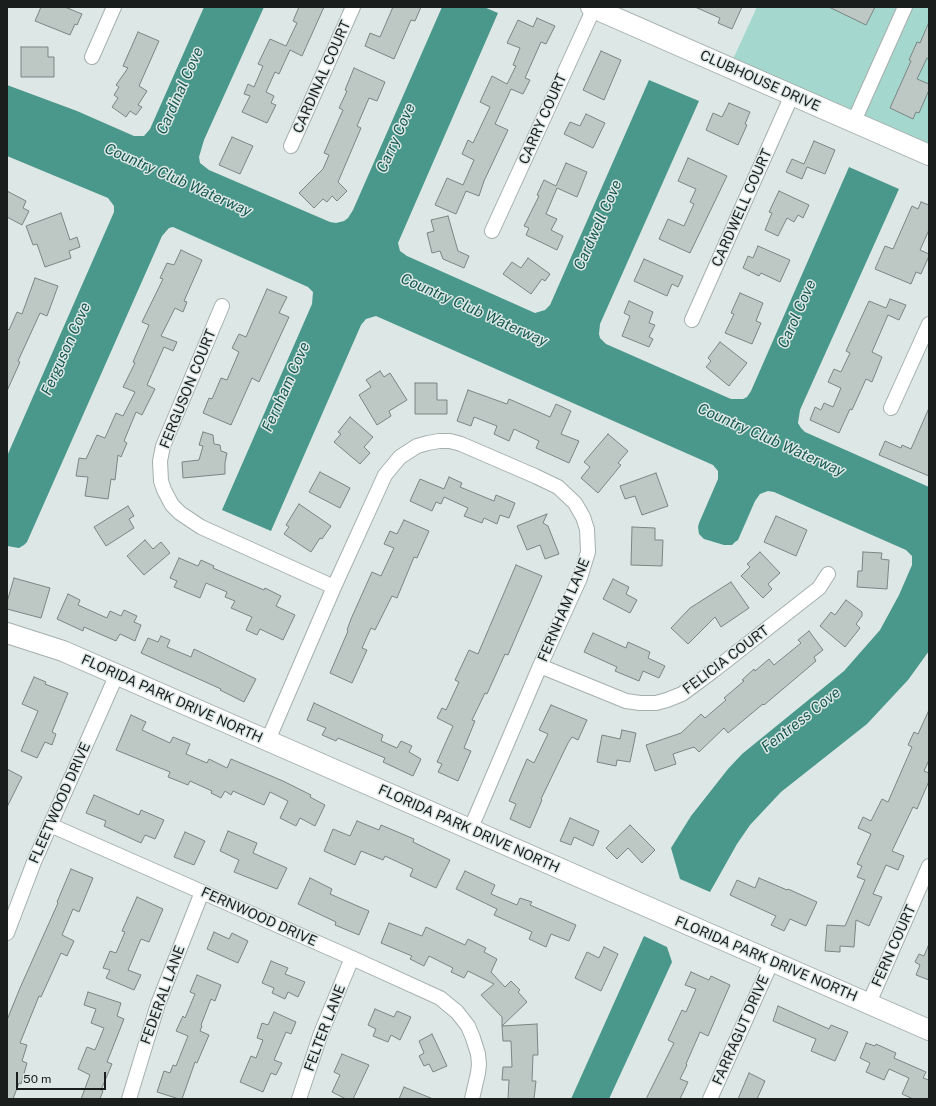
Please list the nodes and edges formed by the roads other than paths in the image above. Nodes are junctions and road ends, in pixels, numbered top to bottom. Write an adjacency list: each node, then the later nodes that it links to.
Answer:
1 (114, 7): 5 (street)
2 (353, 7): 8 (street, CARDINAL COURT)
3 (905, 7): 7 (street)
4 (592, 8): 6 (street, CLUBHOUSE DRIVE); 10 (street, CARRY COURT)
5 (92, 56)
6 (792, 95): 7 (street, CLUBHOUSE DRIVE); 12 (street, CARDWELL COURT)
7 (854, 122): 9 (street, CLUBHOUSE DRIVE)
8 (290, 146)
9 (929, 155)
10 (492, 231)
11 (222, 306): 16 (street, FERGUSON COURT)
12 (692, 320)
13 (929, 324): 14 (street)
14 (891, 408)
15 (828, 574): 18 (street, FELICIA COURT)
16 (334, 587): 18 (street, FERNHAM LANE); 20 (street, FERNHAM LANE)
17 (7, 633): 19 (street, FLORIDA PARK DRIVE NORTH)
18 (540, 666): 22 (street, FERNHAM LANE)
19 (117, 674): 20 (street, FLORIDA PARK DRIVE NORTH); 21 (street, FLEETWOOD DRIVE)
20 (268, 740): 22 (street, FLORIDA PARK DRIVE NORTH)
21 (50, 825): 24 (street, FERNWOOD DRIVE); 25 (street, FLEETWOOD DRIVE)
22 (470, 830): 27 (street, FLORIDA PARK DRIVE NORTH)
23 (929, 866): 28 (street, FERN COURT)
24 (202, 892): 26 (street, FERNWOOD DRIVE); 30 (street, FEDERAL LANE)
25 (7, 934)
26 (352, 958): 31 (street, FELTER LANE); 32 (street, FERNWOOD DRIVE)
27 (772, 961): 28 (street, FLORIDA PARK DRIVE NORTH); 33 (street, FARRAGUT DRIVE)
28 (869, 1003): 29 (street, FLORIDA PARK DRIVE NORTH)
29 (929, 1030)
30 (129, 1099)
31 (299, 1099)
32 (472, 1099)
33 (710, 1099)

